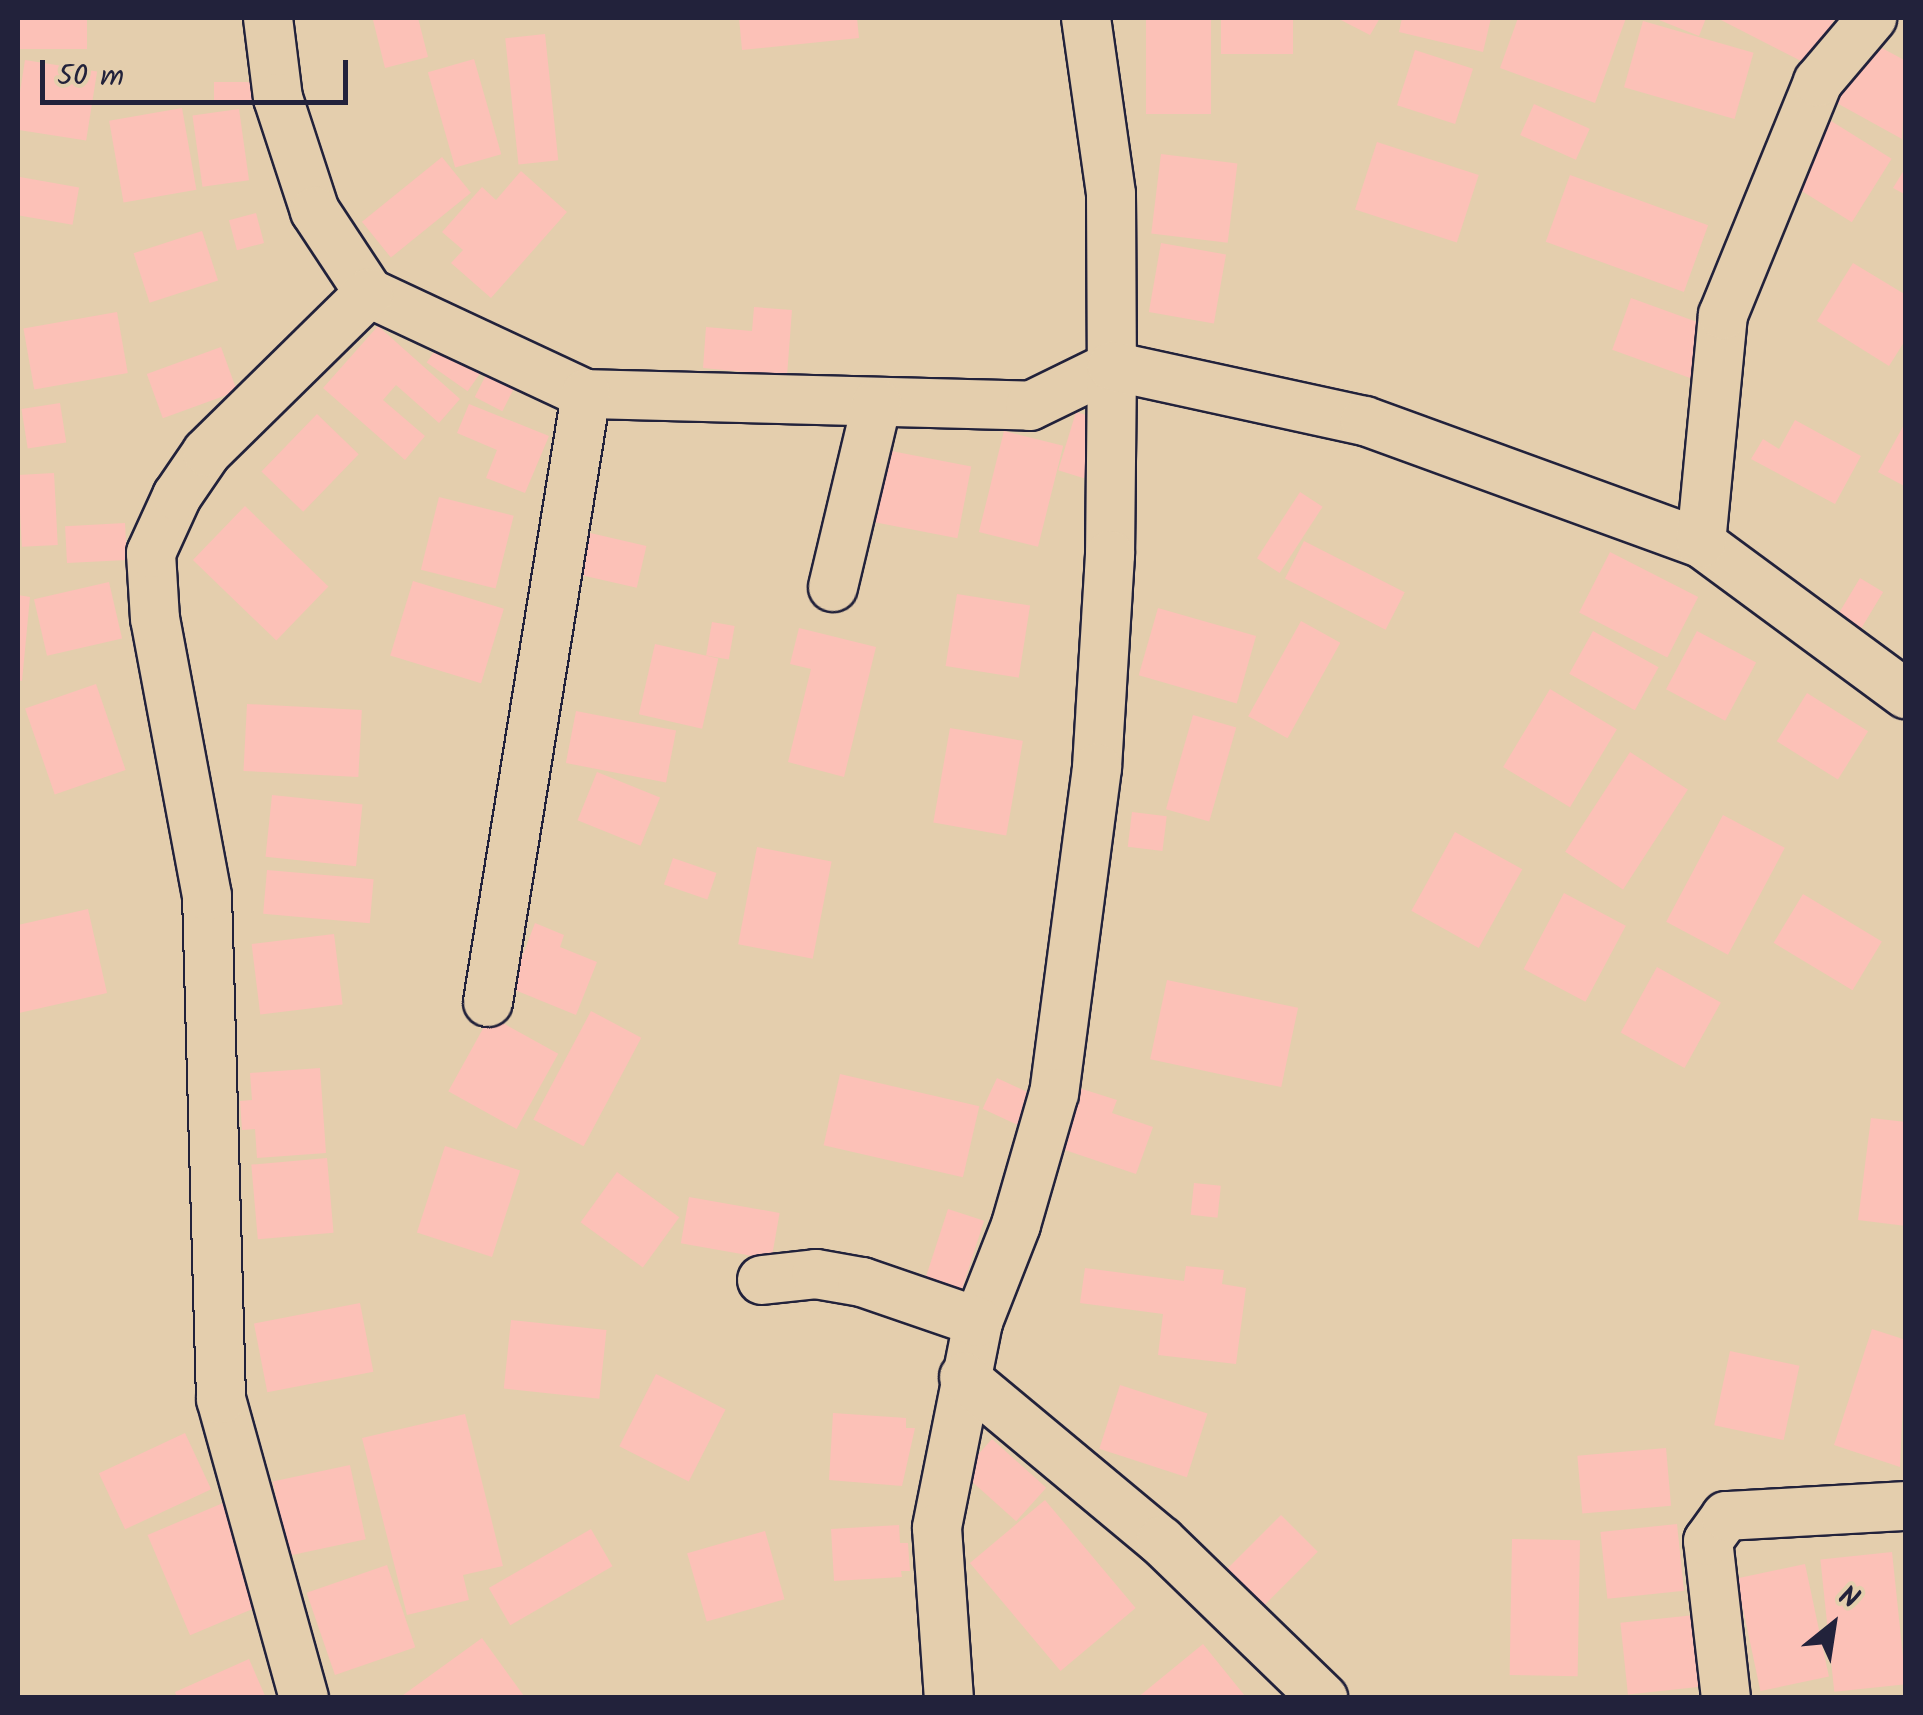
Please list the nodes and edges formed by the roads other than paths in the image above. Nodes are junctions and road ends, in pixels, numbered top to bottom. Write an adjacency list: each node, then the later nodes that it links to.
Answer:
1 (268, 18): 4 (street)
2 (1086, 18): 5 (street)
3 (1872, 18): 8 (street)
4 (369, 293): 6 (street); 16 (street)
5 (1112, 366): 7 (street); 8 (street); 13 (street)
6 (586, 394): 7 (street); 11 (street)
7 (877, 403): 9 (street)
8 (1701, 543): 10 (street)
9 (833, 587)
10 (1906, 694)
11 (488, 1002)
12 (762, 1280): 13 (street)
13 (978, 1322): 14 (street)
14 (964, 1376): 17 (street); 18 (street)
15 (1906, 1506): 19 (street)
16 (304, 1698)
17 (949, 1698)
18 (1323, 1698)
19 (1726, 1698)

